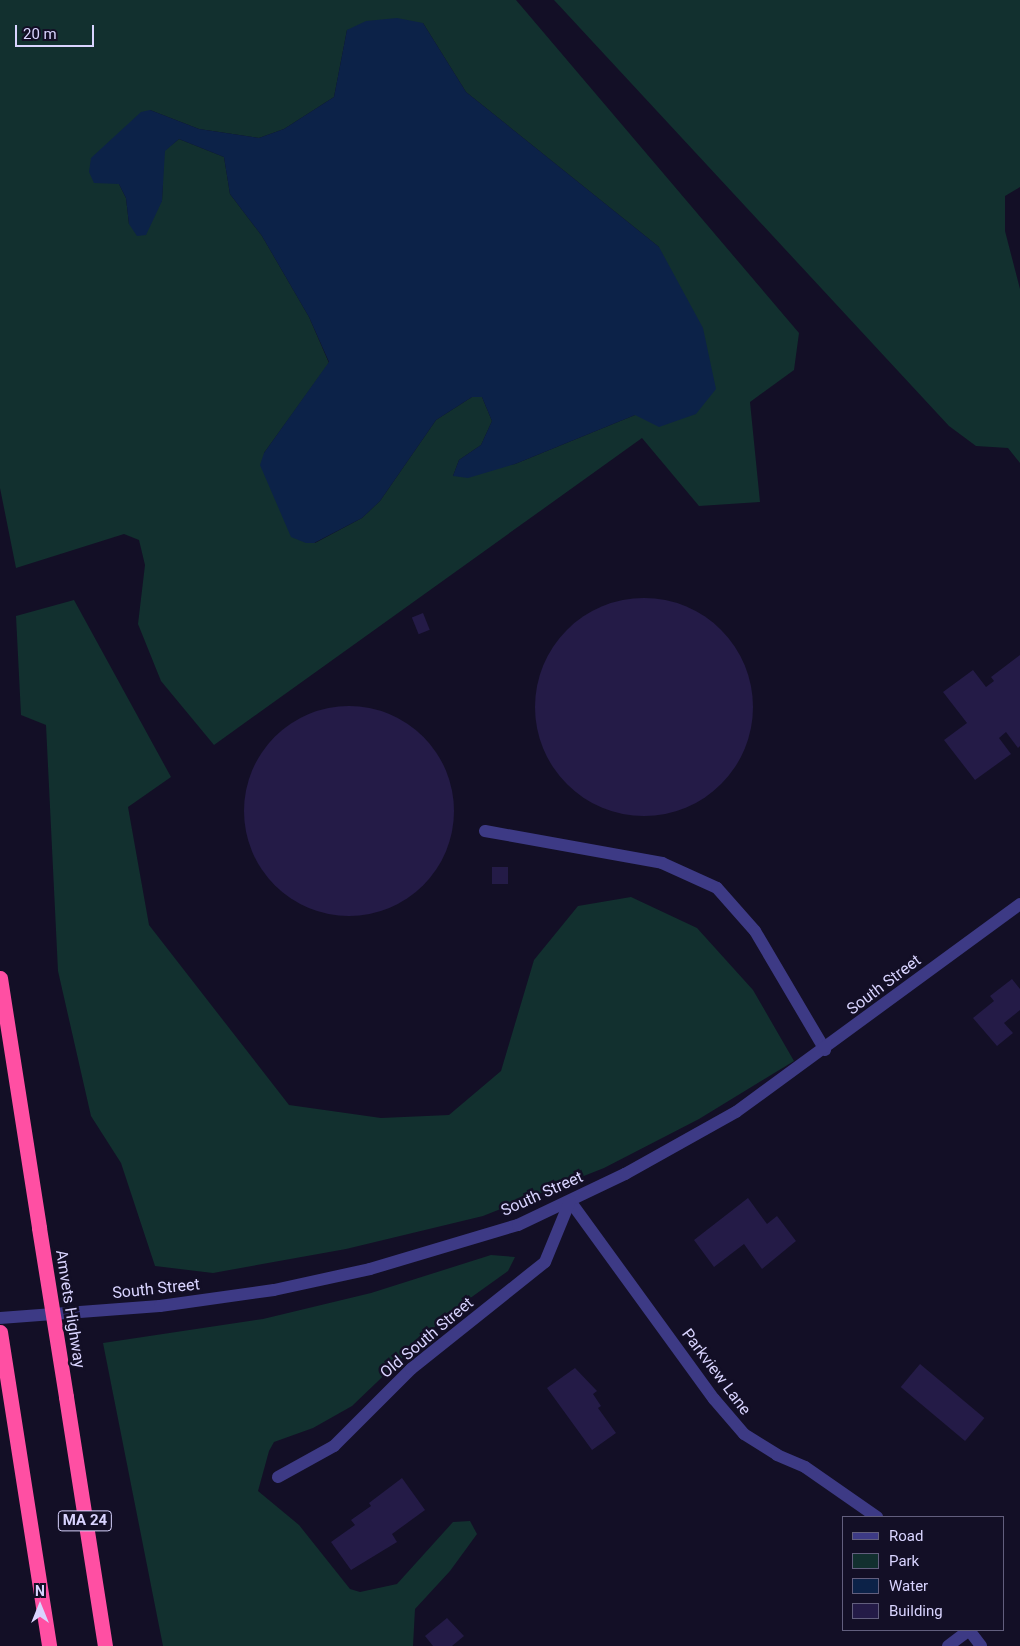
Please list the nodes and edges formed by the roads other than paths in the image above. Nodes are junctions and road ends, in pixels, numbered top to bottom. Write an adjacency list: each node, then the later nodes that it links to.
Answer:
1 (485, 831): 4 (street)
2 (1020, 904): 4 (street, South Street)
3 (0, 978): 13 (highway, Amvets Highway / MA 24, bridge)
4 (825, 1050): 5 (street, South Street)
5 (570, 1201): 6 (street, South Street); 8 (street, Old South Street); 9 (street, Parkview Lane)
6 (0, 1318)
7 (0, 1332): 12 (highway)
8 (278, 1477)
9 (876, 1516)
10 (968, 1631): 14 (street)
11 (970, 1631): 15 (street)
12 (49, 1646)
13 (104, 1646)
14 (948, 1646)
15 (981, 1646)

